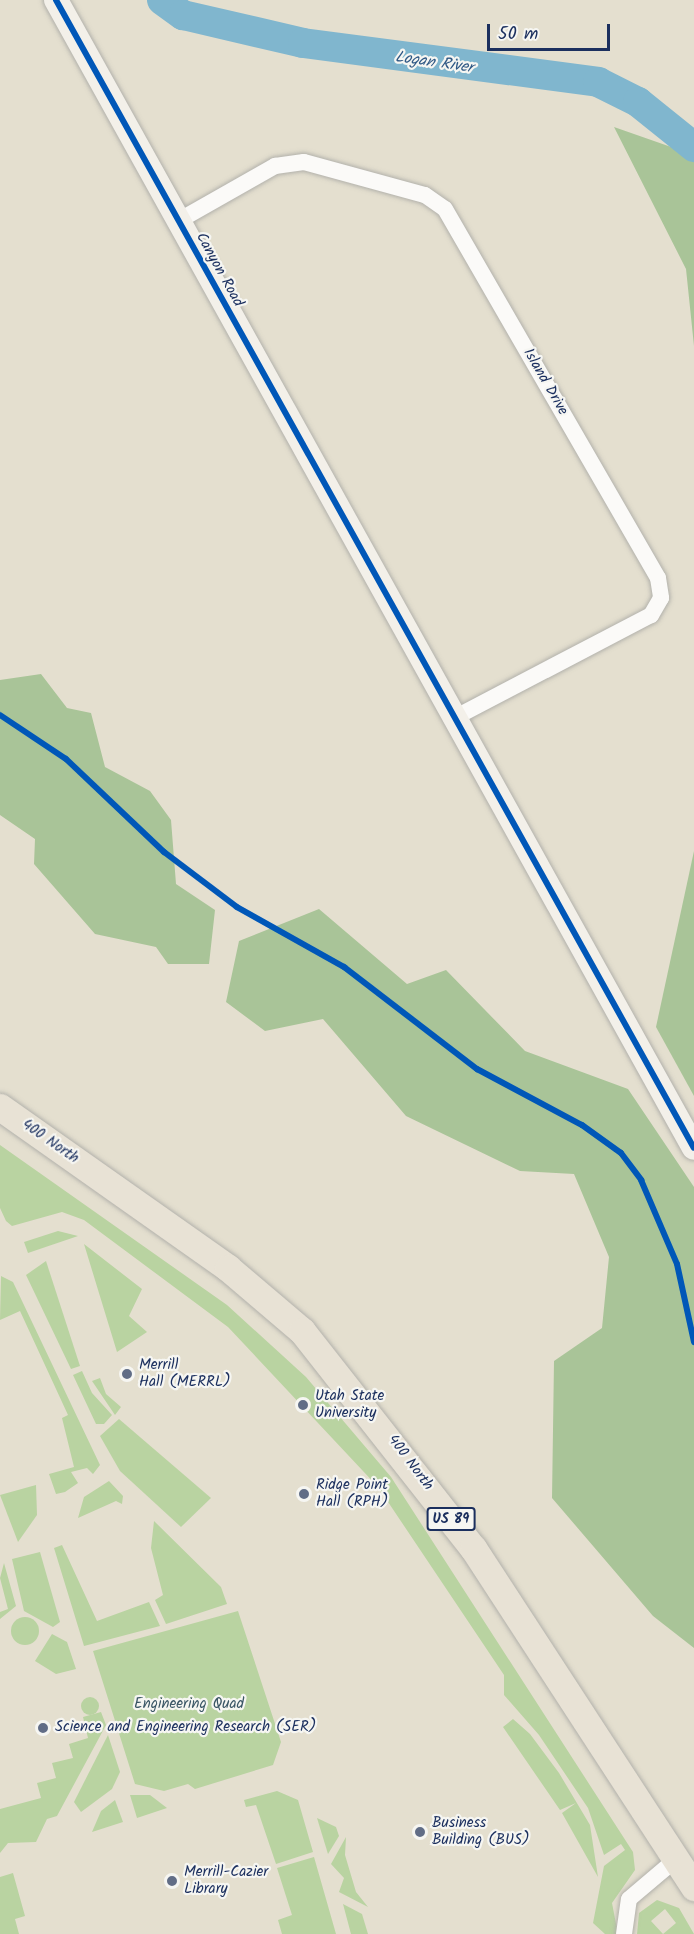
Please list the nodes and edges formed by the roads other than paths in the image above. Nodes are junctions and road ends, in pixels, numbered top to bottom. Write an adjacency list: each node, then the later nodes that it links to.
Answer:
1 (56, 0): 2 (street, Canyon Road)
2 (178, 221): 3 (street, Canyon Road); 3 (street, Island Drive)
3 (452, 719): 5 (street, Canyon Road)
4 (0, 1107): 6 (main road, 400 North / US 89)
5 (694, 1148)
6 (674, 1861): 7 (main road, 400 North / US 89); 8 (street)
7 (694, 1887)
8 (624, 1934)

